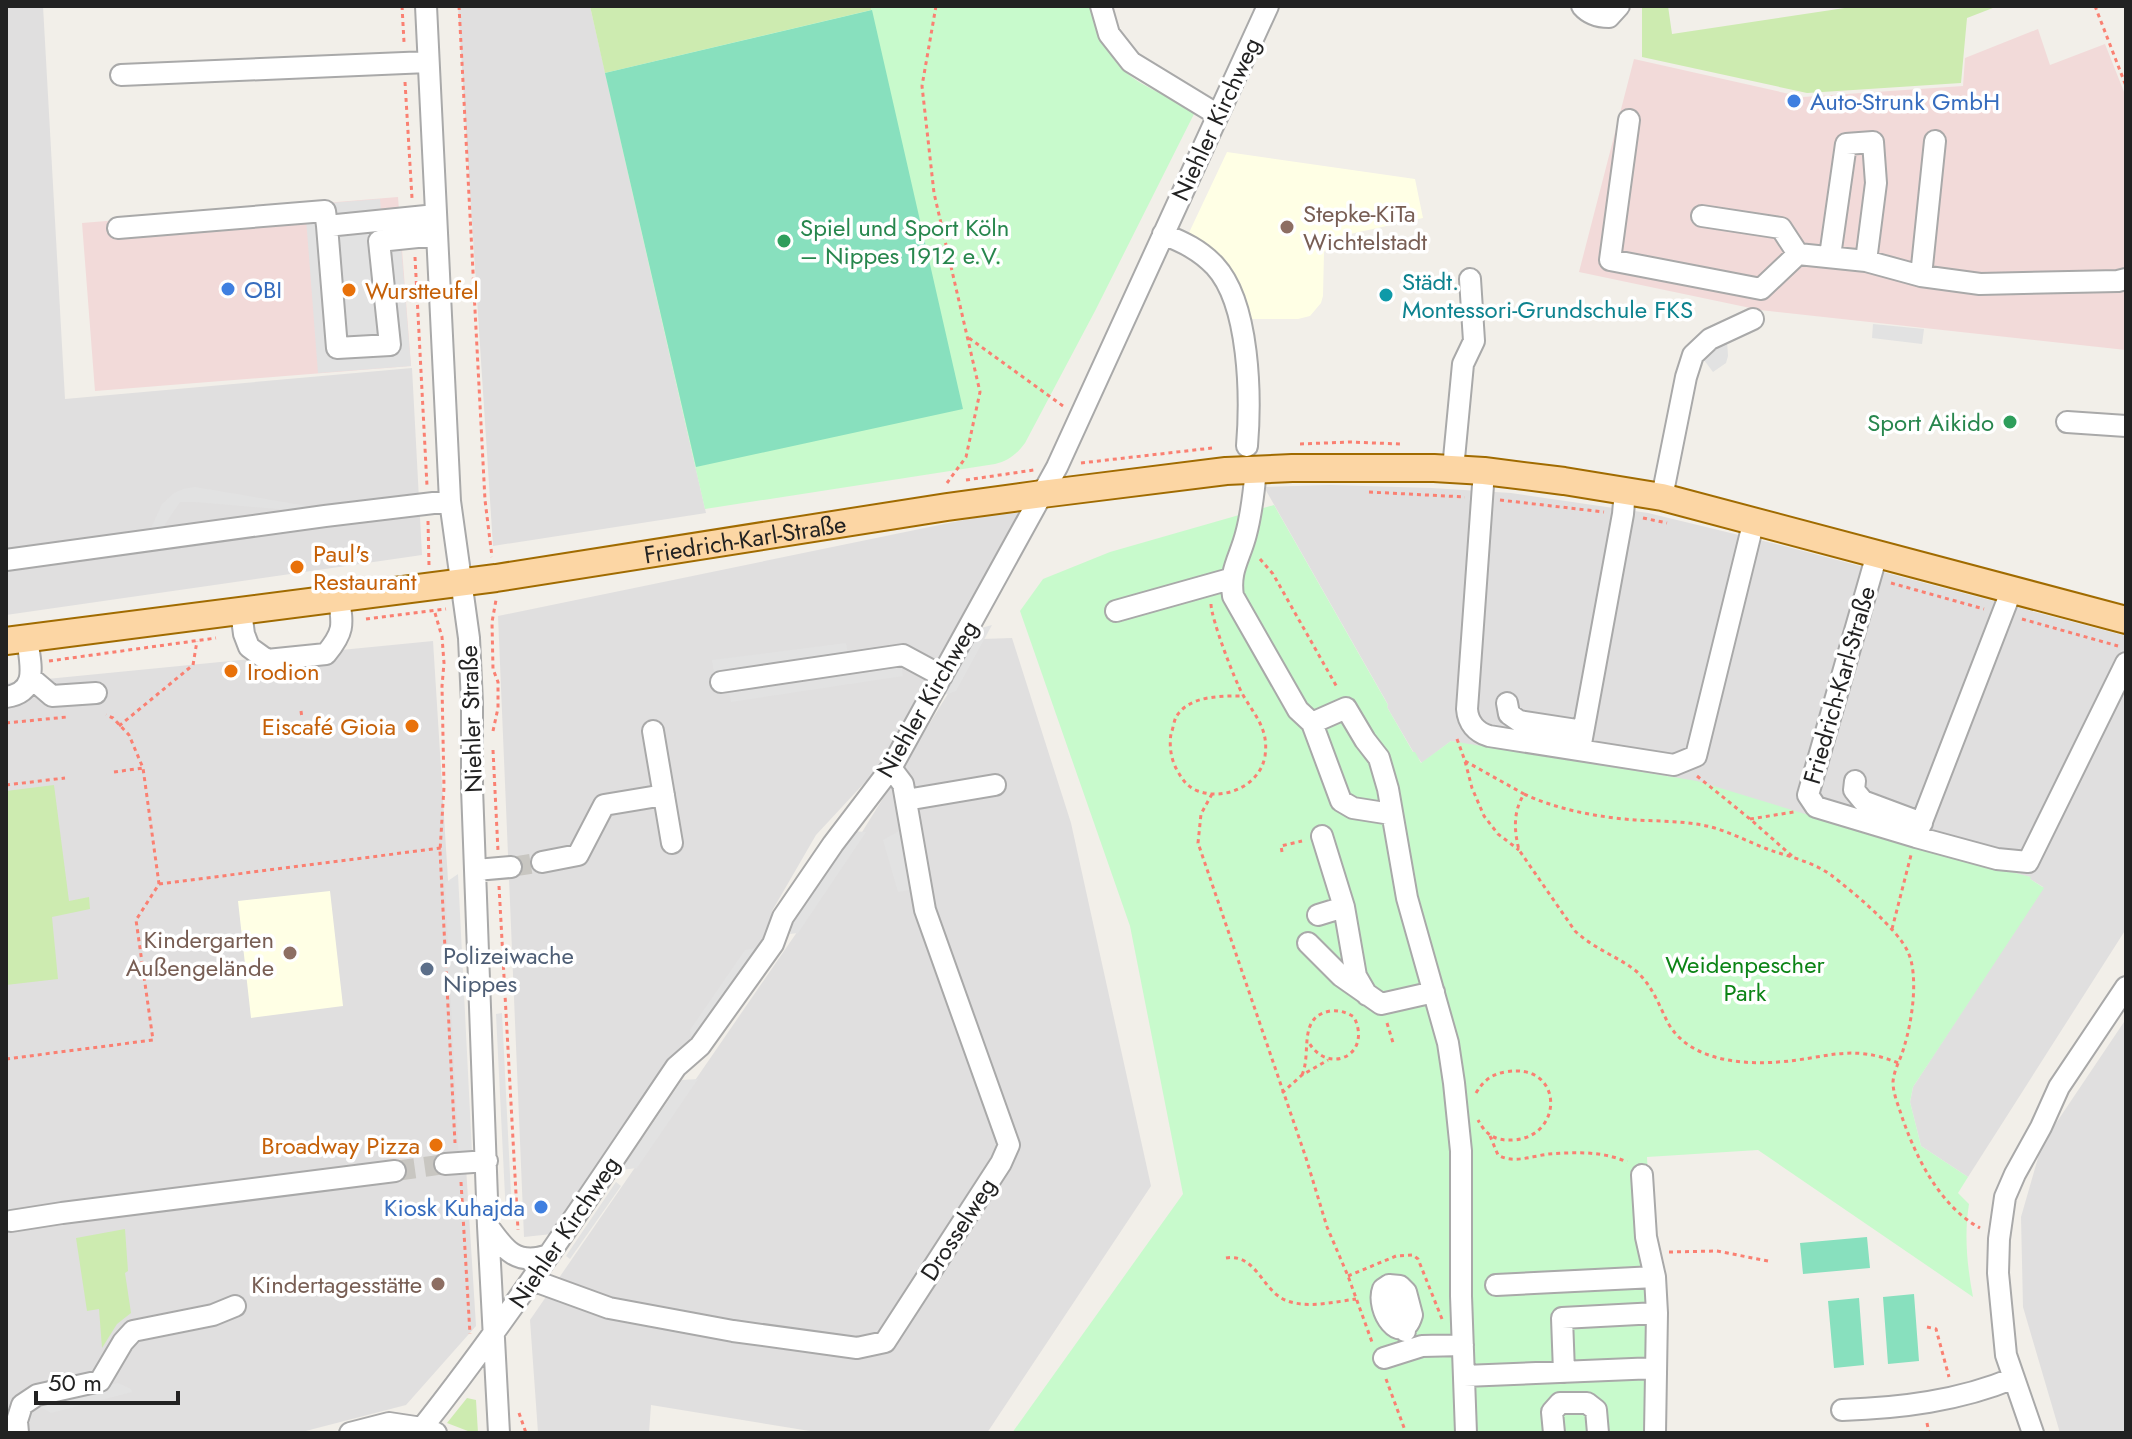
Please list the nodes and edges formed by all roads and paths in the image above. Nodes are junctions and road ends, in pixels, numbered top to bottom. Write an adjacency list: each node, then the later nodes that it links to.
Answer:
1 (402, 6): 11 (path)
2 (426, 6): 10 (street, Niehler Straße)
3 (459, 6): 53 (path)
4 (936, 6): 31 (path)
5 (1101, 6): 14 (street)
6 (1268, 6): 14 (street, Niehler Kirchweg)
7 (1582, 6): 8 (street)
8 (1619, 6)
9 (2095, 6): 13 (path)
10 (428, 62): 11 (street); 18 (street, Niehler Straße)
11 (404, 63): 12 (street); 21 (path)
12 (121, 75)
13 (2126, 86)
14 (1218, 115): 23 (street, Niehler Kirchweg)
15 (1629, 120): 24 (street)
16 (1935, 141): 27 (street)
17 (1702, 216): 24 (street)
18 (436, 225): 21 (street); 45 (street, Niehler Straße)
19 (327, 226): 20 (street); 22 (street); 22 (street)
20 (118, 228)
21 (414, 228): 22 (street); 46 (path)
22 (378, 231)
23 (1163, 234): 32 (street, Niehler Kirchweg); 37 (street)
24 (1798, 254): 25 (street)
25 (1830, 256): 26 (street); 26 (street)
26 (1866, 261): 27 (street)
27 (1921, 276): 29 (street)
28 (1470, 279): 39 (street)
29 (2126, 279)
30 (1753, 319): 43 (street)
31 (969, 338): 32 (path); 38 (path)
32 (1078, 417): 38 (street, Niehler Kirchweg)
33 (2067, 422): 34 (street)
34 (2126, 426)
35 (1293, 444): 36 (path)
36 (1404, 444)
37 (1252, 457): 38 (path); 39 (main road, Friedrich-Karl-Straße); 42 (main road, Friedrich-Karl-Straße); 55 (street)
38 (1057, 467): 42 (street, Niehler Kirchweg)
39 (1453, 469): 40 (main road, Friedrich-Karl-Straße)
40 (1484, 471): 44 (street); 47 (main road, Friedrich-Karl-Straße)
41 (1365, 492): 44 (path)
42 (1042, 494): 53 (main road, Friedrich-Karl-Straße); 67 (street, Niehler Kirchweg)
43 (1662, 497): 47 (main road, Friedrich-Karl-Straße); 48 (main road, Friedrich-Karl-Straße)
44 (1481, 498): 47 (path); 83 (street)
45 (450, 501): 46 (street); 54 (street, Niehler Straße)
46 (428, 503): 50 (street); 57 (path)
47 (1624, 503): 49 (path); 83 (street)
48 (1754, 520): 51 (main road, Friedrich-Karl-Straße); 87 (street)
49 (1679, 526)
50 (6, 560)
51 (1874, 566): 56 (main road, Friedrich-Karl-Straße); 60 (path); 99 (street, Friedrich-Karl-Straße)
52 (1273, 574): 69 (path)
53 (495, 579): 54 (main road, Friedrich-Karl-Straße); 54 (path); 54 (path); 82 (path)
54 (461, 584): 57 (main road, Friedrich-Karl-Straße); 57 (path); 110 (street, Niehler Straße)
55 (1232, 588): 59 (street); 71 (path); 79 (street)
56 (2012, 589): 60 (street); 61 (main road, Friedrich-Karl-Straße)
57 (432, 599): 58 (main road, Friedrich-Karl-Straße); 58 (path); 105 (path)
58 (340, 611): 62 (main road, Friedrich-Karl-Straße); 62 (street)
59 (1116, 611)
60 (2004, 614): 64 (path); 102 (street)
61 (2126, 620)
62 (243, 623): 63 (path); 65 (main road, Friedrich-Karl-Straße)
63 (197, 641): 65 (path); 80 (path)
64 (2126, 648)
65 (23, 655): 70 (street); 72 (street)
66 (2126, 663): 102 (street, Friedrich-Karl-Straße)
67 (942, 676): 68 (street); 89 (street, Niehler Kirchweg)
68 (721, 682)
69 (1337, 687)
70 (96, 693)
71 (1243, 696): 95 (path); 95 (path)
72 (6, 697)
73 (1507, 703): 83 (street)
74 (301, 711): 77 (path)
75 (106, 715): 80 (path)
76 (67, 717): 78 (path)
77 (302, 718)
78 (6, 723)
79 (1312, 723): 100 (street); 100 (street)
80 (119, 726): 88 (path)
81 (653, 731): 97 (street)
82 (493, 733)
83 (1581, 740): 87 (street)
84 (1456, 741): 86 (path)
85 (493, 748): 109 (path)
86 (1465, 761): 96 (path); 106 (path)
87 (1674, 765): 101 (path)
88 (143, 768): 90 (path); 111 (path)
89 (891, 768): 98 (street, Drosselweg); 139 (street, Niehler Kirchweg)
90 (114, 772)
91 (65, 778): 93 (path)
92 (1855, 781): 102 (street)
93 (6, 785)
94 (995, 785): 98 (street)
95 (1212, 794): 126 (path)
96 (1524, 794): 106 (path); 107 (path)
97 (664, 795): 104 (street); 108 (street)
98 (906, 800): 144 (street, Drosselweg)
99 (1816, 807): 101 (path); 102 (street, Friedrich-Karl-Straße)
100 (1391, 814): 117 (street)
101 (1750, 819): 107 (path)
102 (1919, 830): 114 (path)
103 (1322, 836): 112 (street)
104 (672, 843)
105 (441, 848): 111 (path); 132 (path)
106 (1519, 850): 123 (path)
107 (1795, 858): 114 (path)
108 (542, 862)
109 (505, 868): 110 (street); 140 (path)
110 (476, 870): 131 (street, Niehler Straße)
111 (159, 884): 121 (path)
112 (1344, 907): 113 (street); 118 (street)
113 (1318, 915)
114 (1892, 929): 123 (path)
115 (1308, 943): 118 (street)
116 (2126, 987): 137 (street)
117 (1434, 992): 118 (street); 125 (street)
118 (1374, 999): 120 (path)
119 (1308, 1041): 122 (path); 122 (path); 124 (path)
120 (1394, 1046)
121 (6, 1059)
122 (1331, 1059): 124 (path)
123 (1898, 1063): 137 (path)
124 (1302, 1075): 126 (path)
125 (1454, 1083): 127 (path); 153 (street)
126 (1282, 1093): 147 (path)
127 (1476, 1093): 128 (path); 130 (path)
128 (1475, 1100)
129 (1476, 1110): 130 (path)
130 (1490, 1136): 134 (path)
131 (487, 1161): 132 (street); 136 (street, Niehler Straße)
132 (451, 1164): 155 (path)
133 (395, 1171): 135 (street)
134 (1642, 1175): 138 (street)
135 (11, 1221)
136 (488, 1226): 140 (street); 151 (street, Niehler Straße)
137 (1999, 1239): 159 (street)
138 (1649, 1252): 142 (path); 143 (street)
139 (549, 1255): 140 (street); 144 (street, Niehler Kirchweg)
140 (520, 1258)
141 (1226, 1258): 147 (path)
142 (1768, 1261)
143 (1655, 1277): 146 (street); 149 (street)
144 (532, 1280): 151 (street, Niehler Kirchweg)
145 (1389, 1285): 152 (street)
146 (1496, 1285)
147 (1356, 1298): 154 (path)
148 (235, 1306): 165 (street)
149 (1657, 1313): 156 (street); 157 (street)
150 (1927, 1327): 160 (path)
151 (494, 1335): 155 (street, Niehler Kirchweg); 167 (street, Niehler Straße)
152 (1407, 1338): 153 (street); 154 (street)
153 (1463, 1345): 158 (street)
154 (1380, 1358): 169 (path)
155 (473, 1361): 164 (street, Niehler Kirchweg)
156 (1656, 1368): 157 (street); 173 (street)
157 (1564, 1372): 158 (street)
158 (1464, 1376): 170 (street)
159 (2014, 1378): 160 (street); 175 (street)
160 (1954, 1396): 162 (street)
161 (516, 1401): 168 (path)
162 (1842, 1410)
163 (1927, 1427): 174 (path)
164 (425, 1431): 166 (street)
165 (18, 1433)
166 (350, 1433)
167 (499, 1433)
168 (526, 1433)
169 (1406, 1433)
170 (1466, 1433)
171 (1554, 1433): 172 (street)
172 (1598, 1433)
173 (1655, 1433)
174 (1929, 1433)
175 (2033, 1433)

